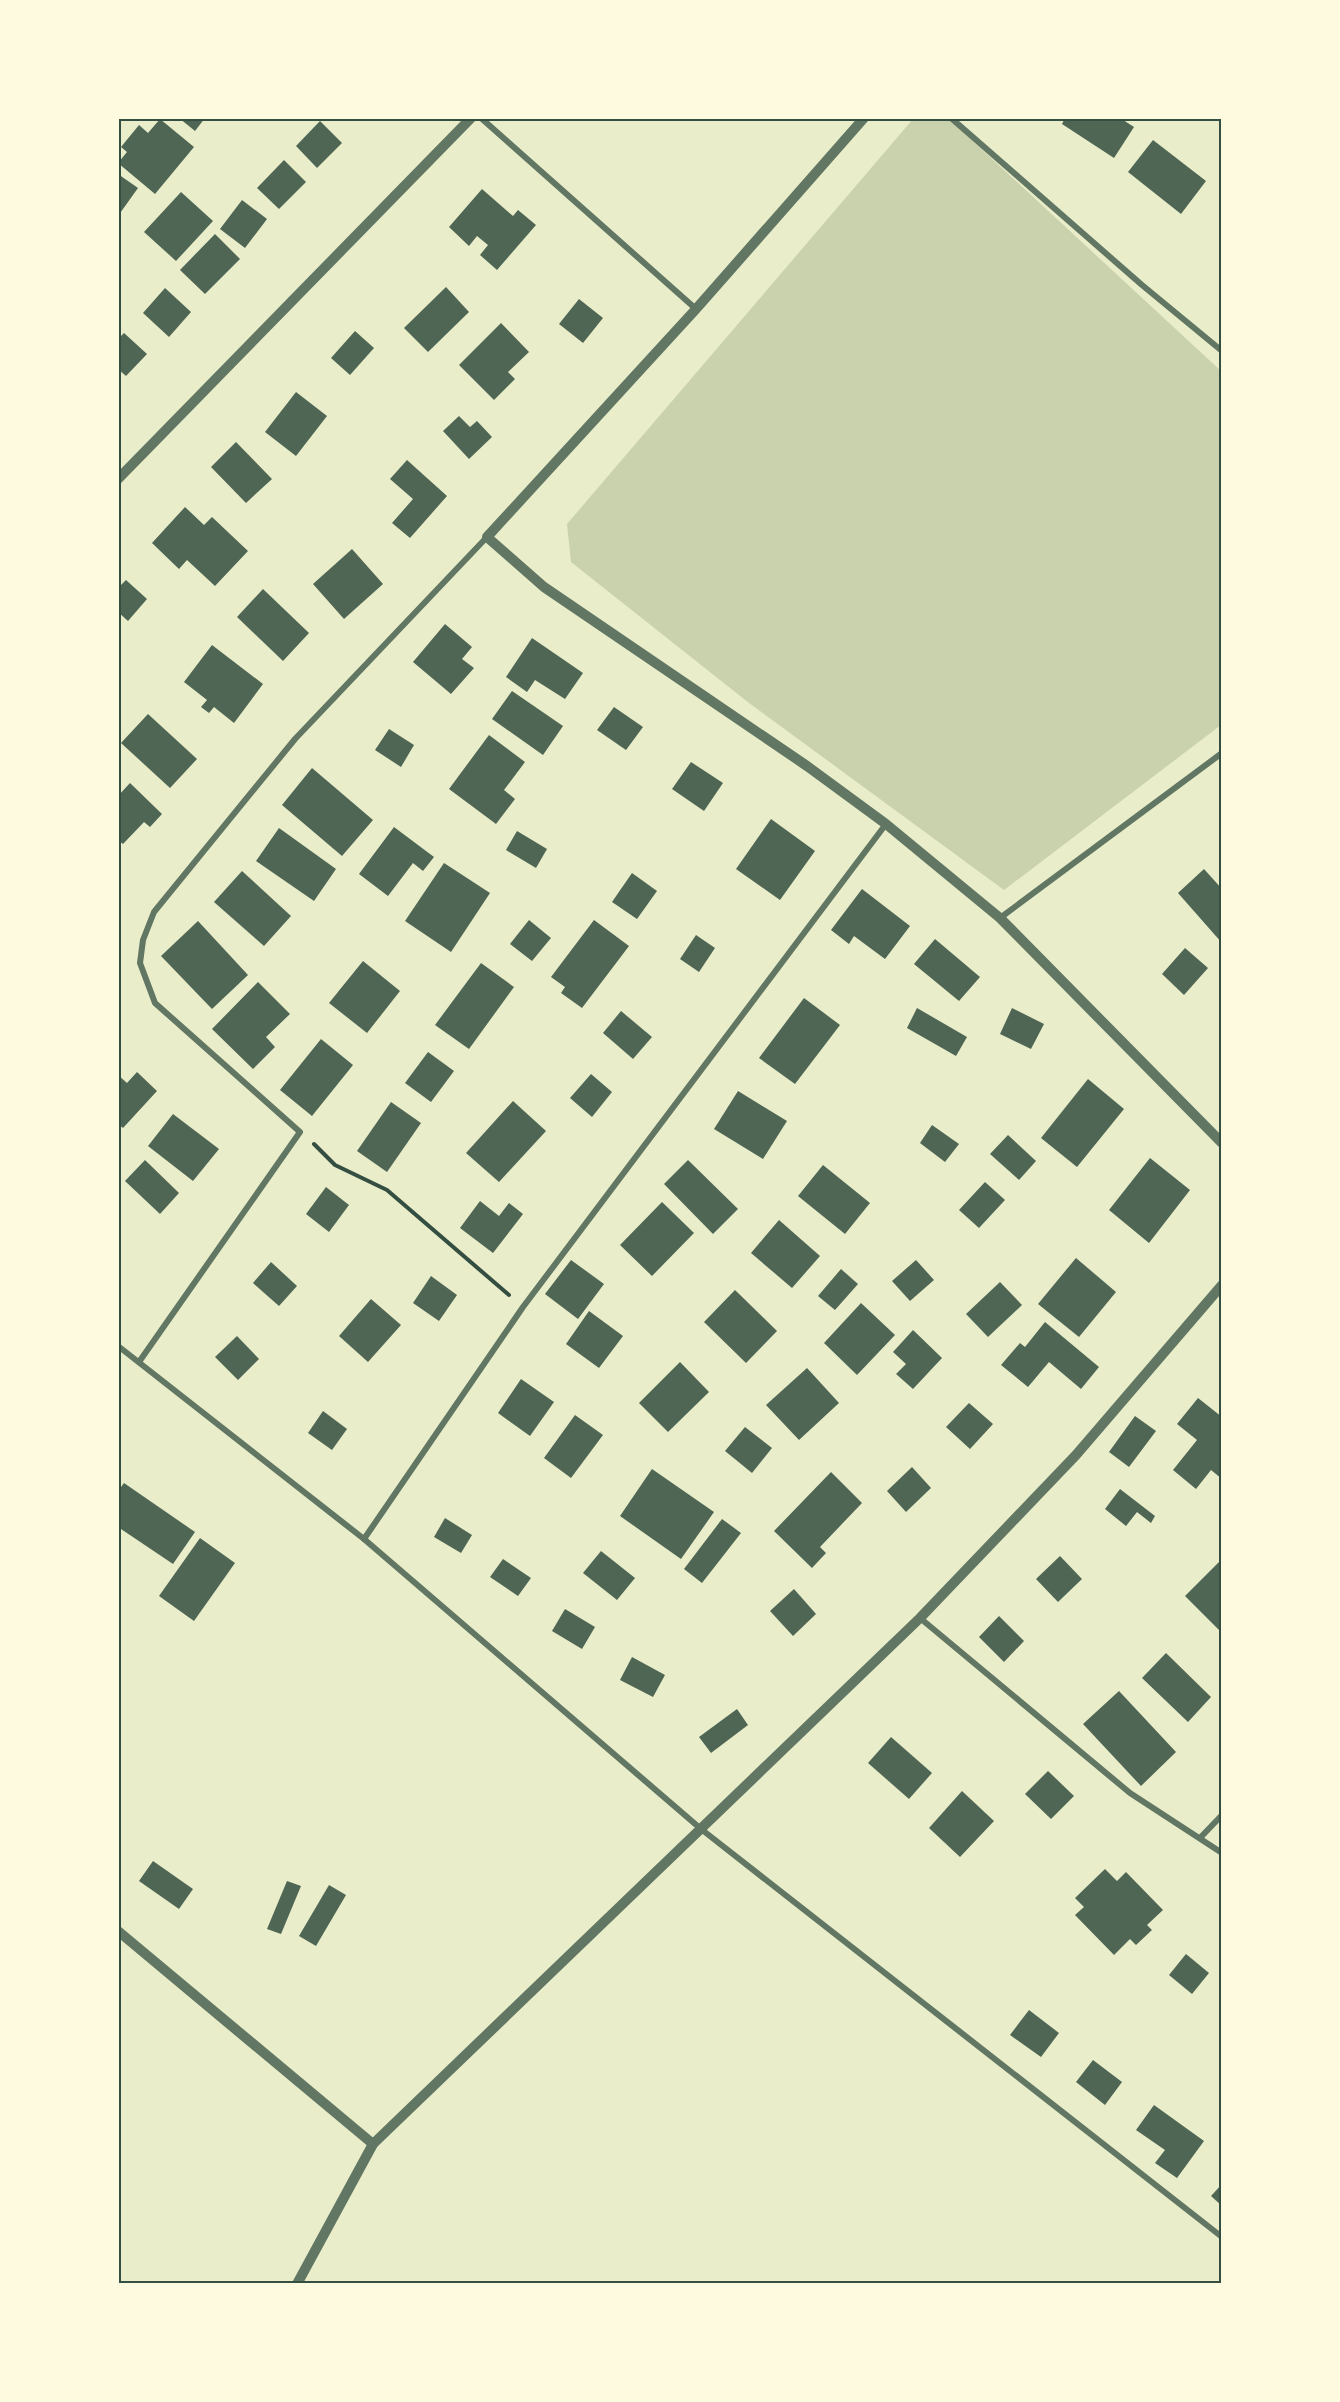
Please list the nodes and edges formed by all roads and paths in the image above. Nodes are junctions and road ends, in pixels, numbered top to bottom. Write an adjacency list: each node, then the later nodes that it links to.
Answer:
1 (471, 118): 7 (street)
2 (481, 118): 5 (street)
3 (864, 118): 5 (street)
4 (951, 118): 6 (street)
5 (696, 309): 8 (street)
6 (1221, 351)
7 (118, 479)
8 (487, 537): 10 (street); 12 (street)
9 (1221, 753): 11 (street)
10 (886, 824): 11 (street); 15 (street)
11 (1000, 918): 13 (street)
12 (300, 1132): 15 (path); 17 (street)
13 (1221, 1143)
14 (1221, 1285): 19 (street)
15 (523, 1307): 18 (street)
16 (118, 1346): 17 (street)
17 (139, 1362): 18 (street)
18 (364, 1539): 21 (street)
19 (920, 1618): 21 (street); 22 (street)
20 (1221, 1815): 22 (street)
21 (701, 1829): 25 (street); 26 (street)
22 (1200, 1838): 23 (street)
23 (1221, 1853)
24 (118, 1932): 25 (street)
25 (373, 2144): 27 (street)
26 (1221, 2236)
27 (297, 2283)

